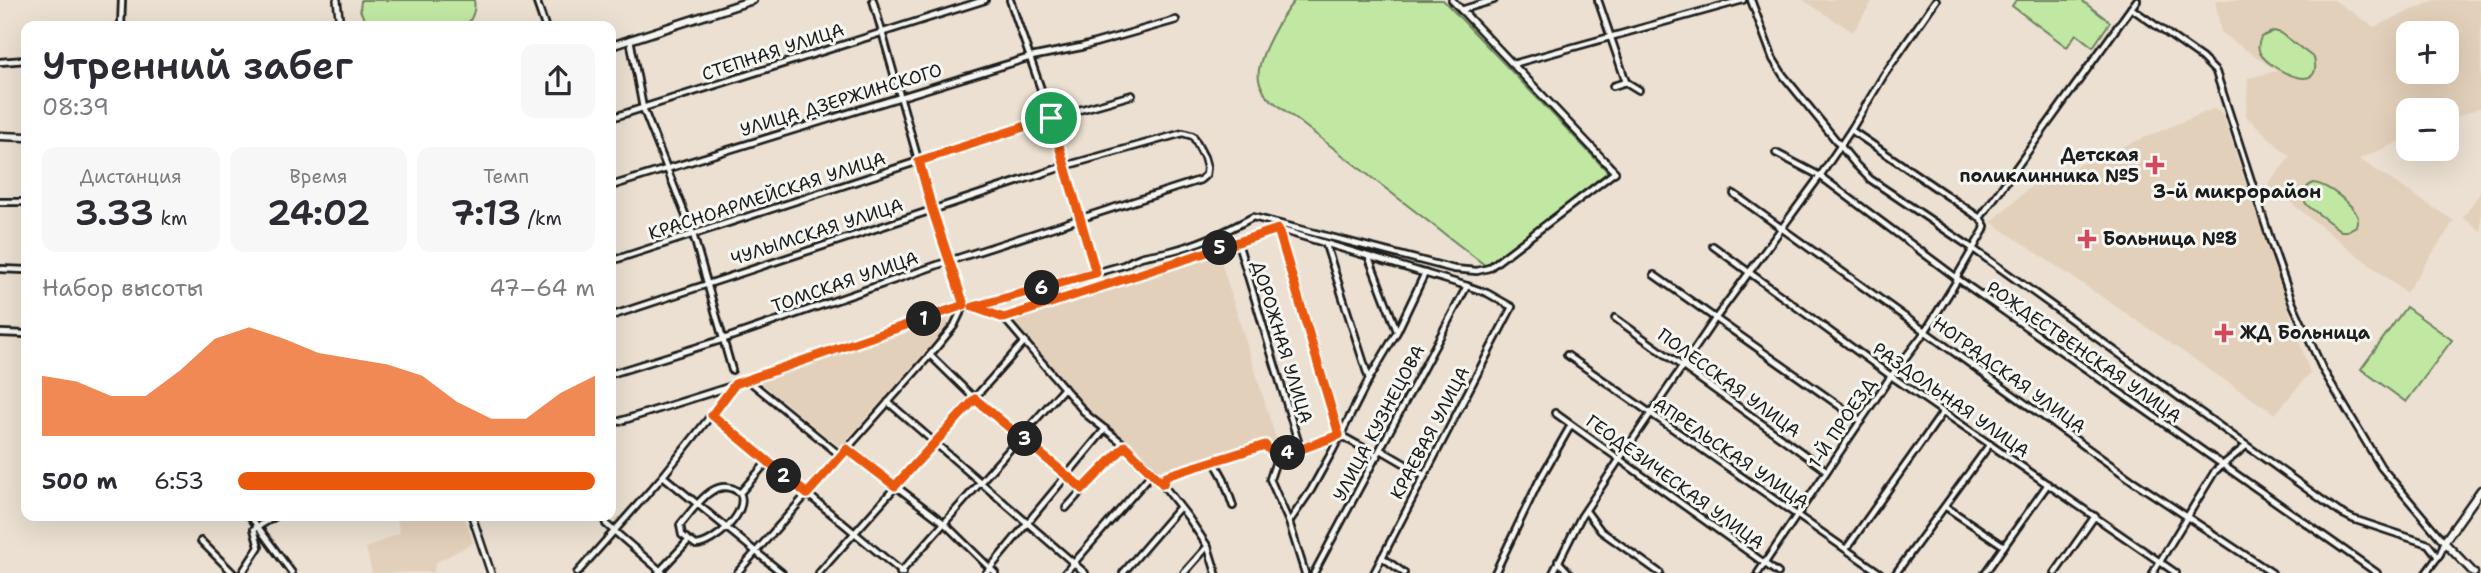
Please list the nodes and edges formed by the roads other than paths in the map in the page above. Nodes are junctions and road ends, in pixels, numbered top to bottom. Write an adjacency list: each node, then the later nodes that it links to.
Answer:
1 (122, 0): 18 (street)
2 (337, 0): 19 (street)
3 (536, 0): 20 (street)
4 (754, 0): 22 (main road)
5 (873, 0): 21 (street)
6 (985, 0): 21 (street, СТЕПНАЯ УЛИЦА)
7 (1010, 0): 25 (street)
8 (1452, 0): 16 (street)
9 (1494, 0): 16 (street)
10 (1598, 0): 23 (street)
11 (1744, 0): 23 (street)
12 (1751, 0): 41 (street)
13 (1937, 0): 37 (street)
14 (2137, 0): 15 (street)
15 (2131, 8): 54 (street); 157 (street)
16 (1461, 10): 28 (street)
17 (1176, 20): 25 (street, УЛИЦА ДЗЕРЖИНСКОГО)
18 (121, 21)
19 (339, 21)
20 (543, 21)
21 (883, 32): 33 (street); 34 (street, СТЕПНАЯ УЛИЦА)
22 (630, 39): 24 (main road); 34 (street)
23 (1611, 39): 28 (street); 29 (street)
24 (616, 44)
25 (1031, 57): 33 (street, УЛИЦА ДЗЕРЖИНСКОГО); 36 (street)
26 (21, 60): 27 (street)
27 (0, 62)
28 (1512, 64): 46 (street)
29 (1626, 82): 30 (street); 31 (street)
30 (1613, 86)
31 (1639, 90)
32 (1132, 95): 36 (street, КРАСНОАРМЕЙСКАЯ УЛИЦА)
33 (901, 96): 43 (street); 45 (street, УЛИЦА ДЗЕРЖИНСКОГО)
34 (643, 108): 35 (street, СТЕПНАЯ УЛИЦА); 45 (street)
35 (616, 116)
36 (1051, 118): 43 (street, КРАСНОАРМЕЙСКАЯ УЛИЦА); 44 (street)
37 (1851, 130): 41 (street); 54 (street)
38 (0, 136): 40 (main road)
39 (1193, 136): 44 (street, ЧУЛЫМСКАЯ УЛИЦА); 53 (street, ТОМСКАЯ УЛИЦА)
40 (21, 137)
41 (1839, 145): 47 (street); 61 (street)
42 (1776, 153): 47 (street, РОЖДЕСТВЕНСКАЯ УЛИЦА)
43 (919, 161): 52 (street); 57 (street, КРАСНОАРМЕЙСКАЯ УЛИЦА)
44 (1065, 166): 52 (street, ЧУЛЫМСКАЯ УЛИЦА); 53 (street)
45 (668, 168): 48 (street, УЛИЦА ДЗЕРЖИНСКОГО); 57 (street)
46 (1615, 172): 68 (street)
47 (1820, 176): 55 (street); 71 (street, РОЖДЕСТВЕНСКАЯ УЛИЦА)
48 (616, 184)
49 (1734, 194): 55 (street, НОГРАДСКАЯ УЛИЦА)
50 (0, 202): 51 (street)
51 (21, 202)
52 (932, 209): 64 (street); 72 (street, ЧУЛЫМСКАЯ УЛИЦА)
53 (1081, 218): 64 (street, ТОМСКАЯ УЛИЦА); 68 (street)
54 (1980, 218): 61 (street, 1-Й ПРОЕЗД)
55 (1781, 228): 67 (street); 81 (street, НОГРАДСКАЯ УЛИЦА)
56 (1278, 229): 58 (street); 59 (street); 106 (street)
57 (693, 234): 63 (street, КРАСНОАРМЕЙСКАЯ УЛИЦА); 72 (street)
58 (1238, 243): 77 (street); 112 (street, ДОРОЖНАЯ УЛИЦА)
59 (1326, 245): 62 (street); 92 (street)
60 (1713, 246): 67 (street, РАЗДОЛЬНАЯ УЛИЦА)
61 (1972, 248): 71 (street, 1-Й ПРОЕЗД); 111 (street)
62 (1369, 257): 69 (street); 80 (street)
63 (616, 259)
64 (949, 261): 74 (street); 84 (street, ТОМСКАЯ УЛИЦА)
65 (0, 269): 66 (street)
66 (21, 270)
67 (1749, 272): 79 (street); 91 (street, РАЗДОЛЬНАЯ УЛИЦА)
68 (1096, 273): 75 (street)
69 (1424, 273): 73 (street); 80 (street)
70 (1654, 275): 79 (street)
71 (1957, 278): 81 (street, 1-Й ПРОЕЗД); 121 (street, РОЖДЕСТВЕНСКАЯ УЛИЦА)
72 (709, 283): 76 (street, ЧУЛЫМСКАЯ УЛИЦА); 84 (street)
73 (1467, 286): 114 (street, УЛИЦА КУЗНЕЦОВА); 125 (street, КРАЕВАЯ УЛИЦА)
74 (964, 305): 75 (street); 86 (street); 93 (street)
75 (973, 307): 77 (street)
76 (616, 314)
77 (1004, 318): 85 (street)
78 (1615, 318): 88 (street, ПОЛЕССКАЯ УЛИЦА)
79 (1715, 319): 88 (street); 102 (street)
80 (1397, 332): 92 (street)
81 (1924, 332): 91 (street, 1-Й ПРОЕЗД); 142 (street, НОГРАДСКАЯ УЛИЦА)
82 (0, 333): 83 (street)
83 (21, 334)
84 (724, 340): 89 (street); 90 (street, ТОМСКАЯ УЛИЦА)
85 (1025, 341): 95 (street); 96 (street)
86 (930, 355): 96 (street); 97 (street)
87 (1567, 355): 100 (street, АПРЕЛЬСКАЯ УЛИЦА)
88 (1682, 367): 100 (street); 122 (street, ПОЛЕССКАЯ УЛИЦА)
89 (732, 370)
90 (616, 372)
91 (1891, 376): 98 (street, РАЗДОЛЬНАЯ УЛИЦА); 102 (street, 1-Й ПРОЕЗД)
92 (1369, 379): 106 (street)
93 (748, 380): 94 (street); 115 (street)
94 (735, 384): 101 (street); 103 (street)
95 (1064, 388): 105 (street); 107 (street)
96 (975, 399): 107 (street); 108 (street)
97 (888, 402): 108 (street); 113 (street)
98 (1942, 412): 109 (street, РАЗДОЛЬНАЯ УЛИЦА); 161 (street)
99 (1555, 413): 104 (street, ГЕОДЕЗИЧЕСКАЯ УЛИЦА)
100 (1650, 414): 118 (street); 141 (street, АПРЕЛЬСКАЯ УЛИЦА)
101 (712, 415): 120 (street); 126 (street)
102 (1861, 421): 122 (street, 1-Й ПРОЕЗД)
103 (616, 422)
104 (1572, 425): 118 (street, ГЕОДЕЗИЧЕСКАЯ УЛИЦА); 190 (street)
105 (1105, 429): 110 (street); 124 (street)
106 (1339, 435): 112 (street); 116 (street); 149 (street)
107 (1021, 436): 124 (street); 127 (street)
108 (935, 442): 127 (street); 130 (street)
109 (1990, 444): 129 (street, РАЗДОЛЬНАЯ УЛИЦА); 137 (street)
110 (1125, 446): 123 (street); 131 (street)
111 (2246, 446): 121 (street); 158 (street)
112 (1300, 448): 117 (street)
113 (847, 449): 115 (street); 130 (street)
114 (1381, 450): 116 (street, УЛИЦА КУЗНЕЦОВА); 125 (street)
115 (841, 456): 134 (street)
116 (1378, 456): 187 (street, УЛИЦА КУЗНЕЦОВА)
117 (1277, 458): 119 (street); 149 (street)
118 (1619, 460): 140 (street); 168 (street, ГЕОДЕЗИЧЕСКАЯ УЛИЦА)
119 (1214, 461): 128 (street); 136 (street)
120 (767, 462): 133 (street); 134 (street)
121 (2220, 465): 142 (street); 203 (street, РОЖДЕСТВЕНСКАЯ УЛИЦА)
122 (1826, 470): 141 (street, 1-Й ПРОЕЗД)
123 (1153, 472): 128 (street); 167 (street)
124 (1067, 474): 131 (street); 148 (street)
125 (1424, 475): 164 (street, КРАЕВАЯ УЛИЦА)
126 (663, 476): 135 (street); 153 (street)
127 (981, 482): 148 (street); 150 (street)
128 (1163, 484): 139 (street)
129 (2048, 484): 143 (street, РАЗДОЛЬНАЯ УЛИЦА); 159 (street)
130 (895, 486): 150 (street); 154 (street)
131 (1083, 489): 138 (street)
132 (2481, 490): 157 (main road)
133 (740, 493): 135 (street); 152 (street)
134 (807, 494): 154 (street); 162 (street)
135 (698, 505): 152 (street); 156 (street)
136 (1233, 506)
137 (1946, 506): 159 (street); 197 (street)
138 (1066, 508)
139 (1180, 508): 160 (street); 183 (street)
140 (1586, 510): 165 (street); 193 (street)
141 (1797, 515): 161 (street, АПРЕЛЬСКАЯ УЛИЦА); 168 (street, 1-Й ПРОЕЗД)
142 (2187, 515): 166 (street); 202 (street, НОГРАДСКАЯ УЛИЦА)
143 (2095, 516): 166 (street, РАЗДОЛЬНАЯ УЛИЦА); 199 (street)
144 (254, 521): 151 (street)
145 (266, 521): 151 (street)
146 (474, 521): 175 (street)
147 (606, 521): 153 (street)
148 (1026, 522): 167 (street); 169 (street)
149 (1289, 522): 186 (street)
150 (944, 523): 169 (street); 171 (street)
151 (257, 526): 173 (street); 174 (street)
152 (726, 528): 156 (street); 162 (street)
153 (614, 531): 170 (street); 176 (street)
154 (855, 533): 171 (street); 179 (street)
155 (201, 541): 172 (street)
156 (688, 541): 170 (street)
157 (2444, 542): 158 (street); 163 (street); 205 (main road)
158 (2428, 544): 163 (street)
159 (2004, 546): 198 (street)
160 (1208, 547): 184 (street); 185 (street)
161 (1846, 549): 196 (street, АПРЕЛЬСКАЯ УЛИЦА)
162 (756, 551): 177 (street); 178 (street)
163 (2438, 556): 204 (street)
164 (1382, 557): 188 (street, КРАЕВАЯ УЛИЦА); 189 (street)
165 (1558, 561): 191 (street); 192 (street)
166 (2160, 561): 200 (street); 201 (street, РАЗДОЛЬНАЯ УЛИЦА)
167 (1074, 563): 181 (street); 182 (street)
168 (1765, 563): 194 (street, 1-Й ПРОЕЗД); 195 (street, ГЕОДЕЗИЧЕСКАЯ УЛИЦА)
169 (988, 571): 180 (street)
170 (660, 572)
171 (902, 572)
172 (233, 573)
173 (242, 573)
174 (292, 573)
175 (491, 573)
176 (577, 573)
177 (737, 573)
178 (782, 573)
179 (819, 573)
180 (995, 573)
181 (1065, 573)
182 (1085, 573)
183 (1124, 573)
184 (1184, 573)
185 (1216, 573)
186 (1305, 573)
187 (1314, 573)
188 (1374, 573)
189 (1404, 573)
190 (1495, 573)
191 (1553, 573)
192 (1569, 573)
193 (1660, 573)
194 (1758, 573)
195 (1779, 573)
196 (1880, 573)
197 (1896, 573)
198 (1985, 573)
199 (2055, 573)
200 (2153, 573)
201 (2176, 573)
202 (2272, 573)
203 (2377, 573)
204 (2426, 573)
205 (2474, 573)

